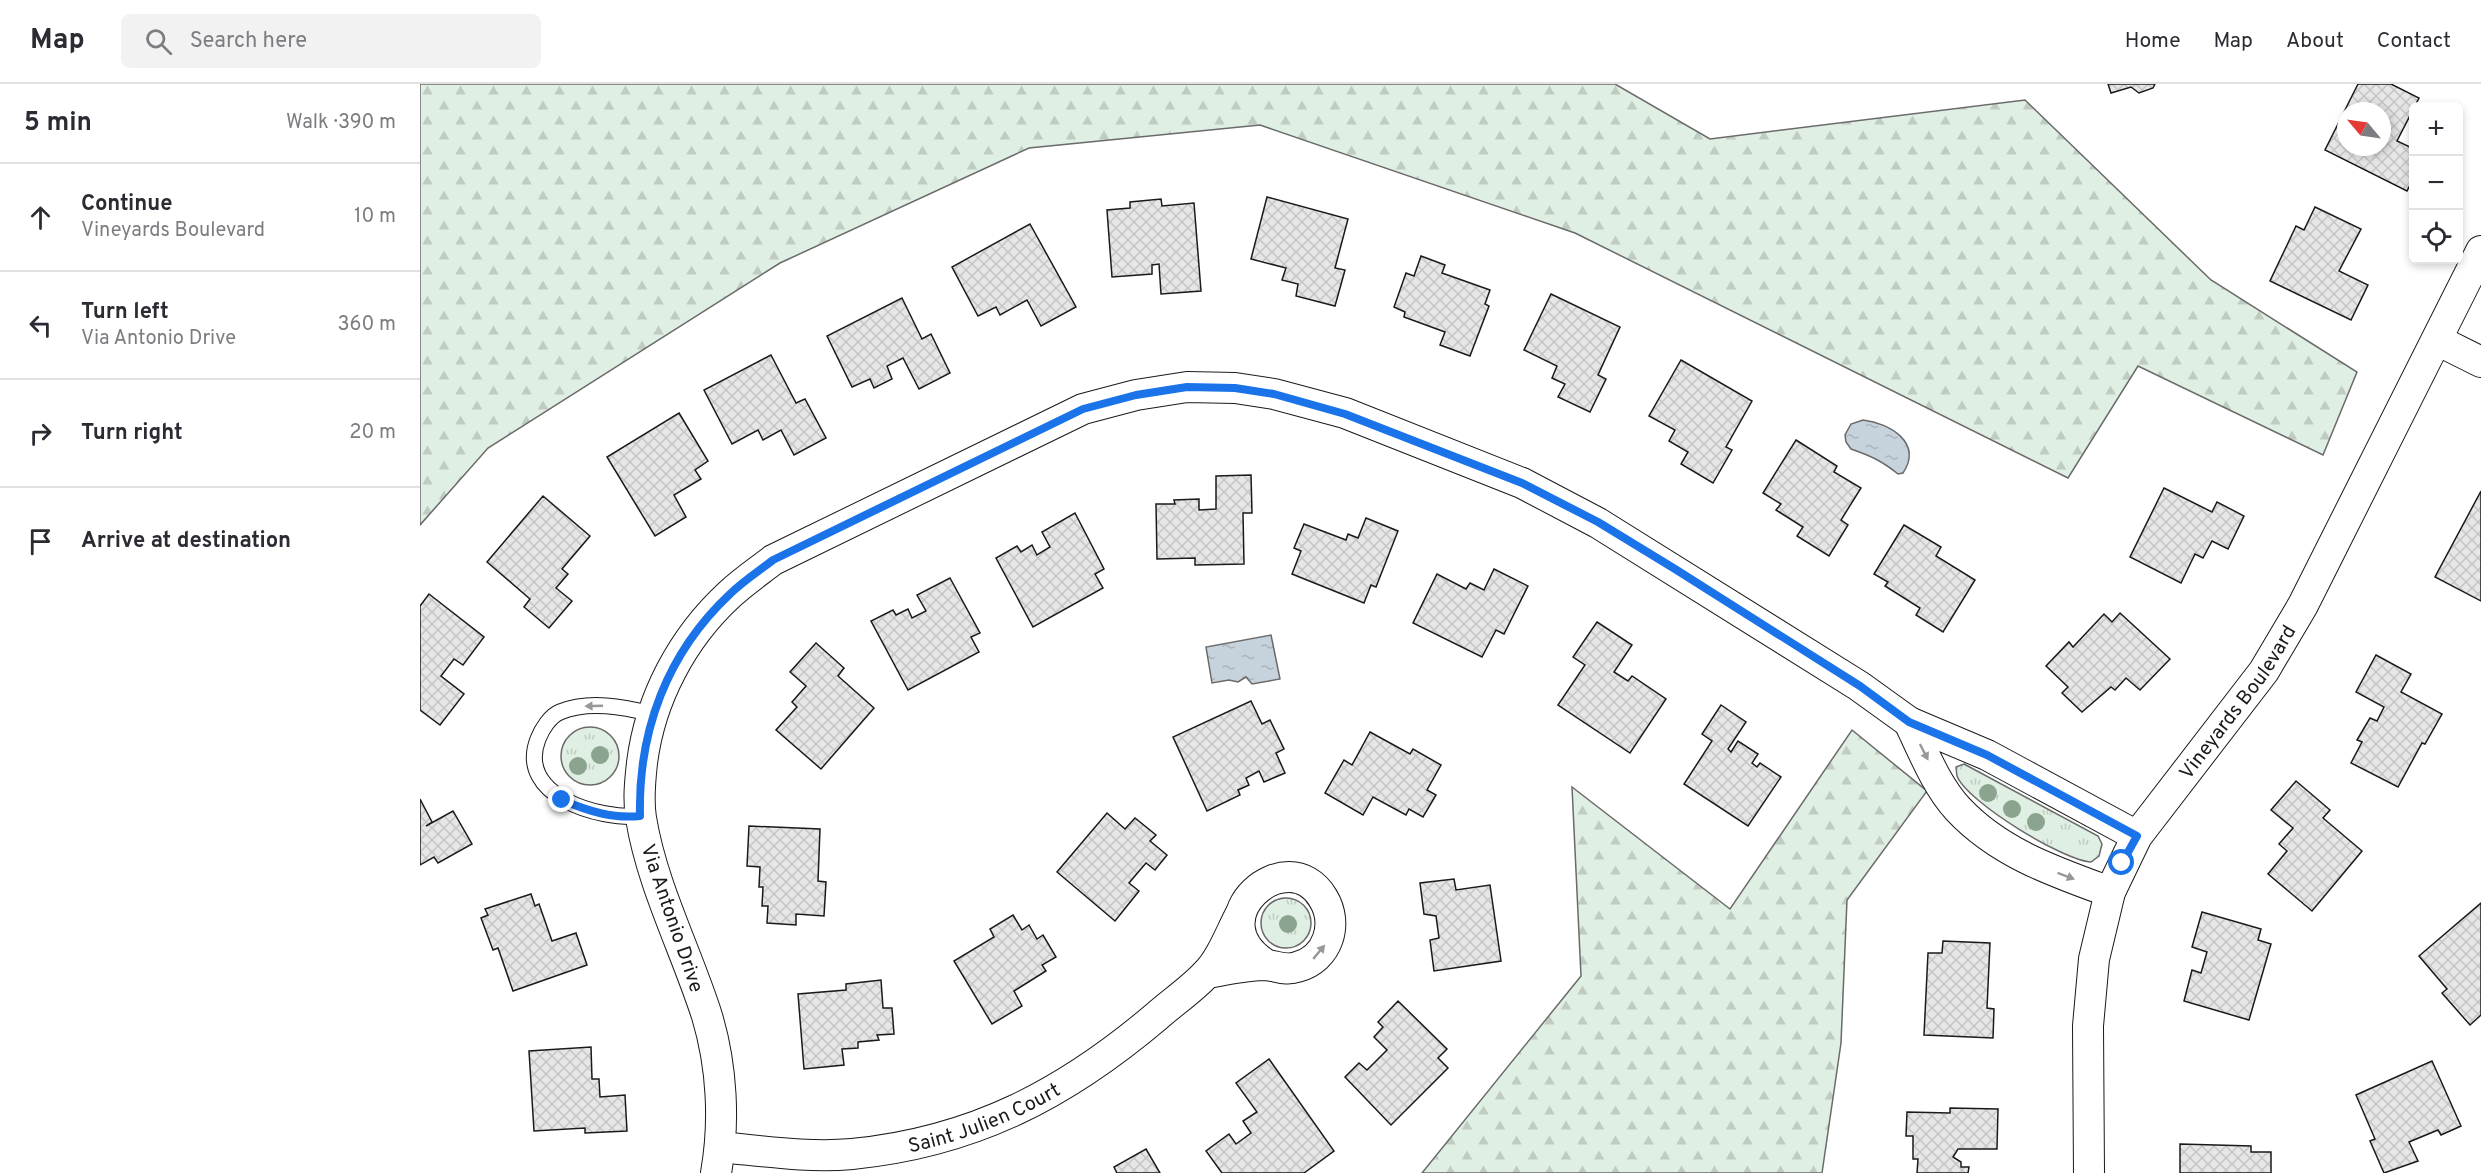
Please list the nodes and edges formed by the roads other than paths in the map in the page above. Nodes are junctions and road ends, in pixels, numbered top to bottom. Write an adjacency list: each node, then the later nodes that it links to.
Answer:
1 (2481, 251): 2 (street, Vineyards Boulevard)
2 (2437, 340): 3 (street); 7 (street, Vineyards Boulevard)
3 (2481, 362)
4 (652, 714): 5 (street, Via Antonio Drive); 6 (street, Via Antonio Drive); 6 (lane, one-way to 6)
5 (1909, 722): 7 (street, Via Antonio Drive); 8 (street, Via Antonio Drive, one-way to 8)
6 (640, 816): 12 (street, Via Antonio Drive)
7 (2137, 836): 8 (street, Vineyards Boulevard)
8 (2110, 892): 13 (street, Vineyards Boulevard)
9 (1240, 915): 10 (street); 10 (street, Saint Julien Court, one-way to 9); 11 (street, Saint Julien Court)
10 (1267, 965): 11 (street, Saint Julien Court)
11 (1207, 973): 12 (street, Saint Julien Court)
12 (718, 1160)
13 (2089, 1173)

